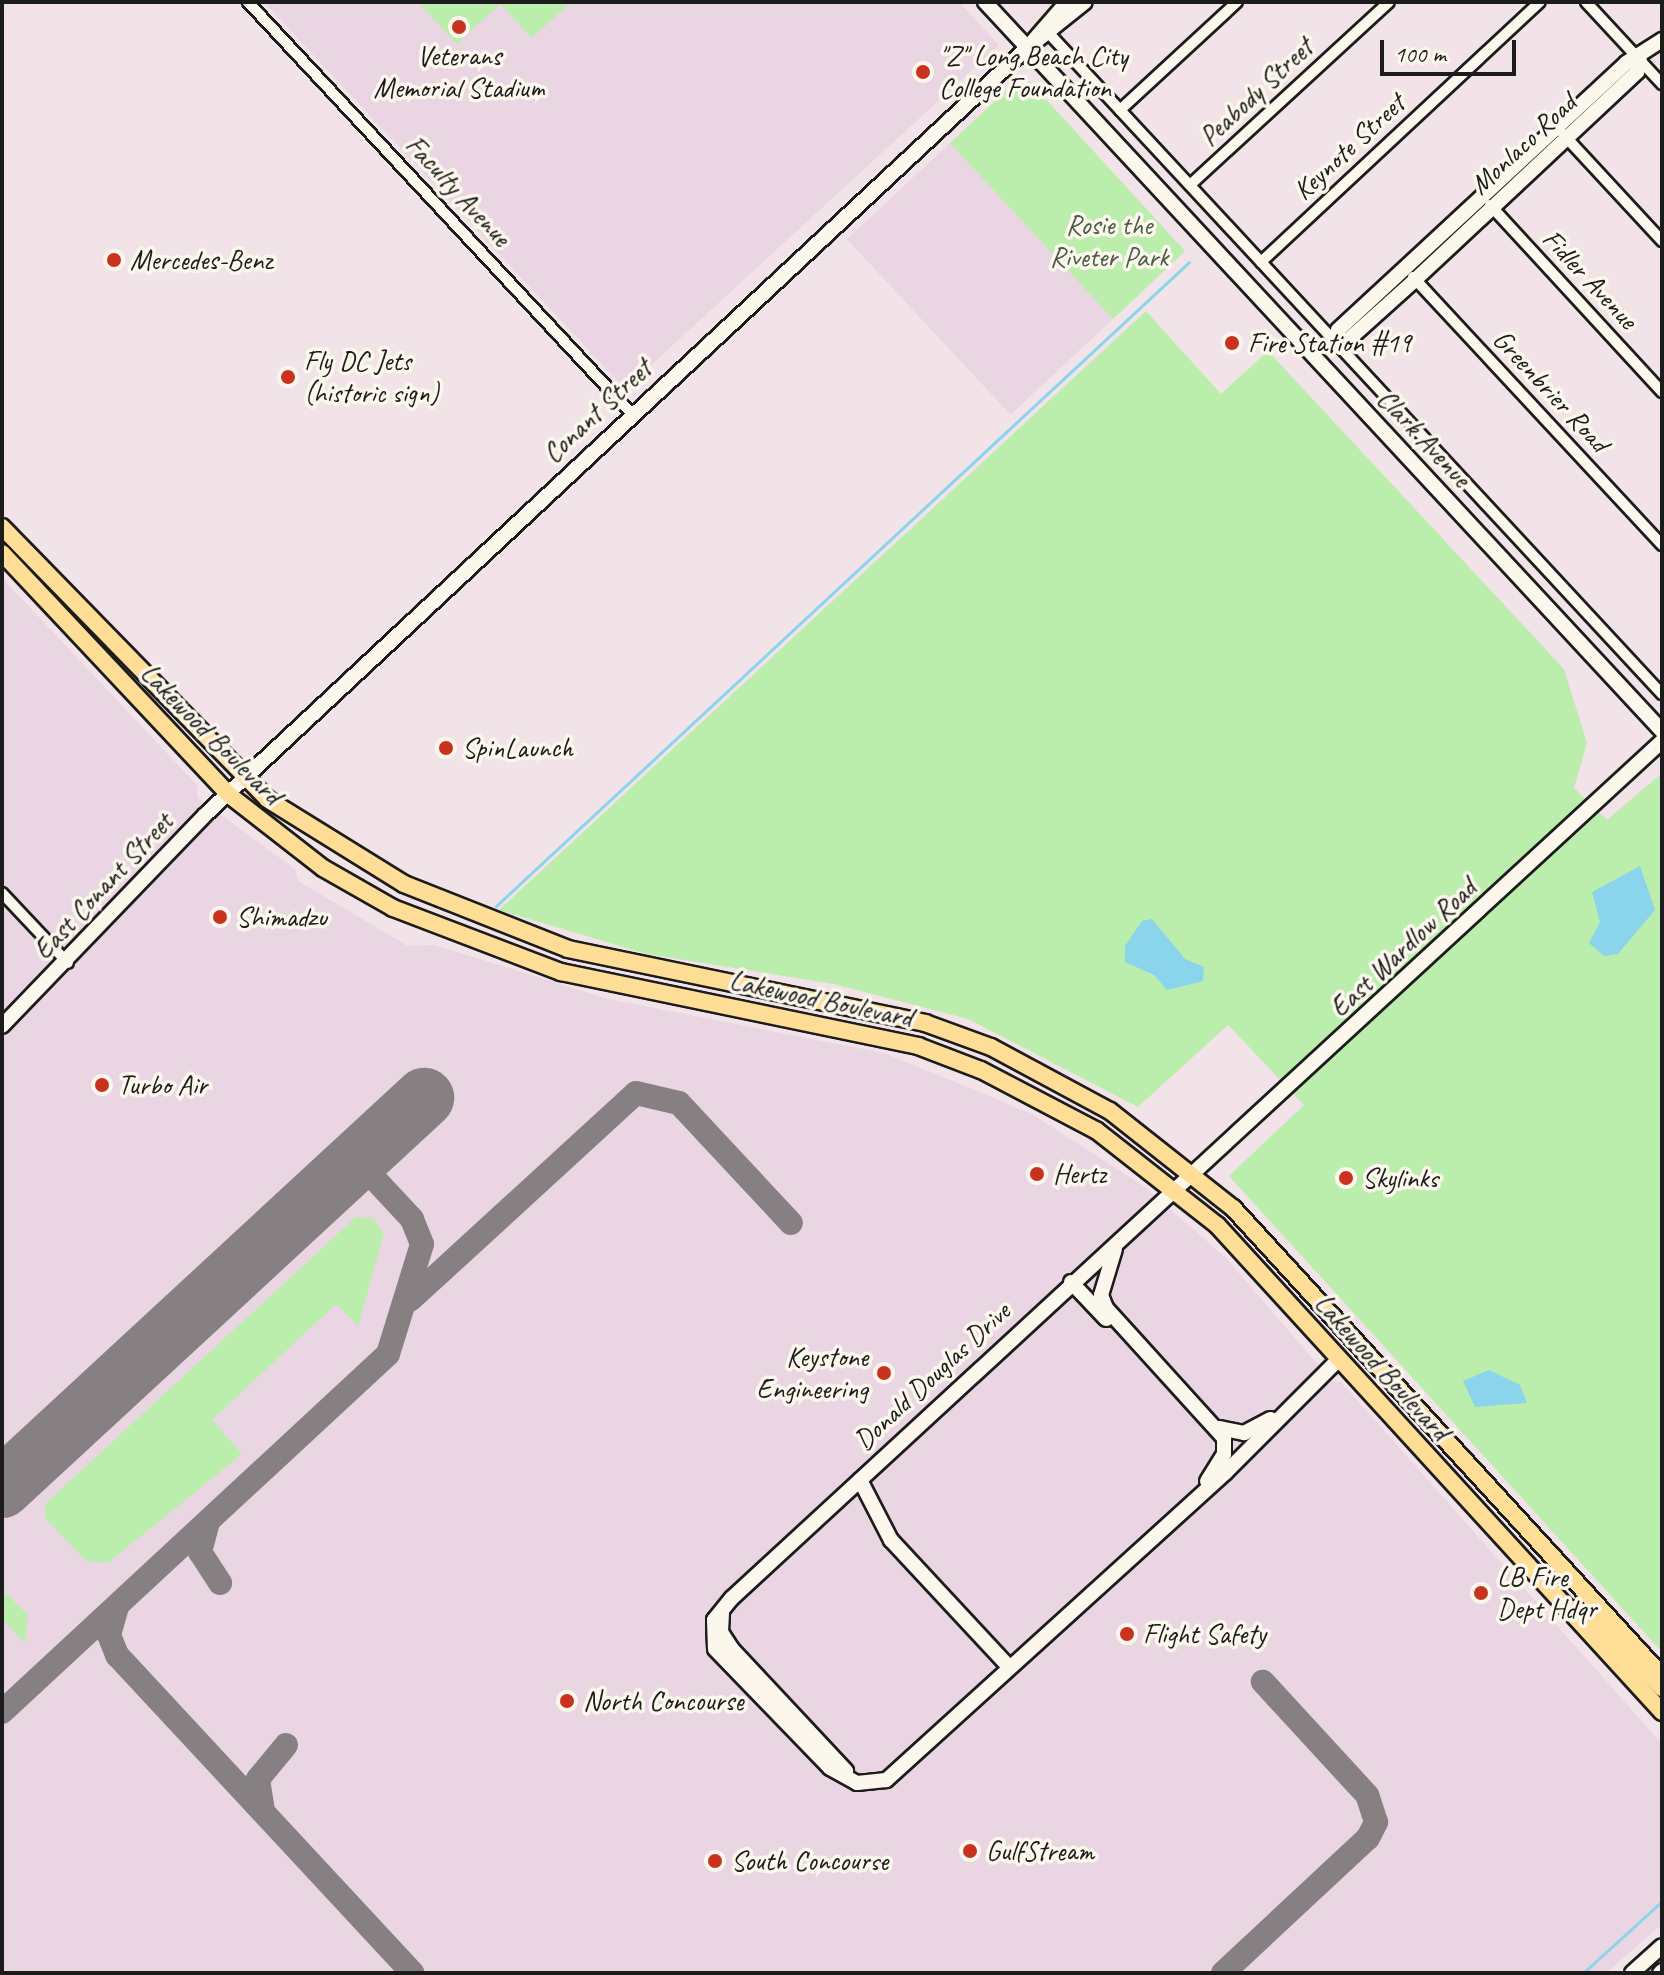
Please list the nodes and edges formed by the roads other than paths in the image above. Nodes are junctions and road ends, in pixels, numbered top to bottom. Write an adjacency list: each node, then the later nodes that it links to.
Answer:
1 (248, 2): 24 (street, Faculty Avenue)
2 (985, 2): 11 (street, Clark Avenue)
3 (1067, 2): 9 (street, Conant Street)
4 (1085, 2): 9 (street, Conant Street)
5 (1237, 2): 14 (street)
6 (1389, 2): 16 (street, Peabody Street)
7 (1540, 2): 19 (street, Keynote Street)
8 (1586, 2): 12 (street)
9 (1046, 30): 11 (street, Conant Street); 14 (street, Clark Avenue)
10 (1662, 40): 12 (street, Monlaco Road)
11 (1027, 48): 22 (street, Clark Avenue); 24 (street, Conant Street)
12 (1640, 60): 13 (street); 15 (street, Monlaco Road)
13 (1662, 84)
14 (1120, 110): 16 (street, Clark Avenue)
15 (1562, 133): 17 (street, Monlaco Road); 18 (street)
16 (1190, 185): 19 (street, Clark Avenue)
17 (1488, 202): 20 (street, Monlaco Road); 23 (street, Fidler Avenue)
18 (1662, 241)
19 (1261, 262): 21 (street, Clark Avenue)
20 (1411, 274): 21 (street, Monlaco Road); 26 (street, Greenbrier Road)
21 (1335, 341): 22 (street, Monlaco Road); 28 (street, Clark Avenue)
22 (1315, 359): 29 (street, Clark Avenue)
23 (1662, 392)
24 (632, 414): 31 (street, Conant Street)
25 (2, 527): 31 (main road, Lakewood Boulevard)
26 (1662, 545)
27 (2, 553): 32 (main road, Lakewood Boulevard)
28 (1662, 694)
29 (1662, 731)
30 (1662, 741): 39 (street, East Wardlow Road)
31 (245, 778): 32 (street, Conant Street); 35 (main road, Lakewood Boulevard)
32 (228, 794): 33 (street, Conant Street); 36 (main road, Lakewood Boulevard)
33 (206, 814): 37 (street, East Conant Street)
34 (2, 893): 37 (street)
35 (472, 916): 36 (main road); 39 (main road, Lakewood Boulevard)
36 (462, 939): 40 (main road, Lakewood Boulevard)
37 (68, 963): 38 (street, East Conant Street)
38 (2, 1026)
39 (1197, 1175): 40 (street, East Wardlow Road); 51 (main road, Lakewood Boulevard)
40 (1179, 1192): 41 (street, Donald Douglas Drive); 44 (main road, Lakewood Boulevard)
41 (1115, 1249): 42 (street, Donald Douglas Drive); 43 (street)
42 (1071, 1282): 43 (street); 47 (street, Donald Douglas Drive)
43 (1130, 1334): 46 (street)
44 (1339, 1359): 45 (street); 49 (main road, Lakewood Boulevard)
45 (1287, 1408): 46 (street); 48 (street)
46 (1220, 1428): 48 (street)
47 (860, 1480): 50 (street); 50 (street, Donald Douglas Drive)
48 (1200, 1491): 50 (street, Donald Douglas Drive)
49 (1567, 1608): 52 (main road); 53 (main road, Lakewood Boulevard)
50 (1009, 1667)
51 (1662, 1676)
52 (1662, 1688)
53 (1662, 1712)
54 (1662, 1946): 55 (street)
55 (1632, 1973)

